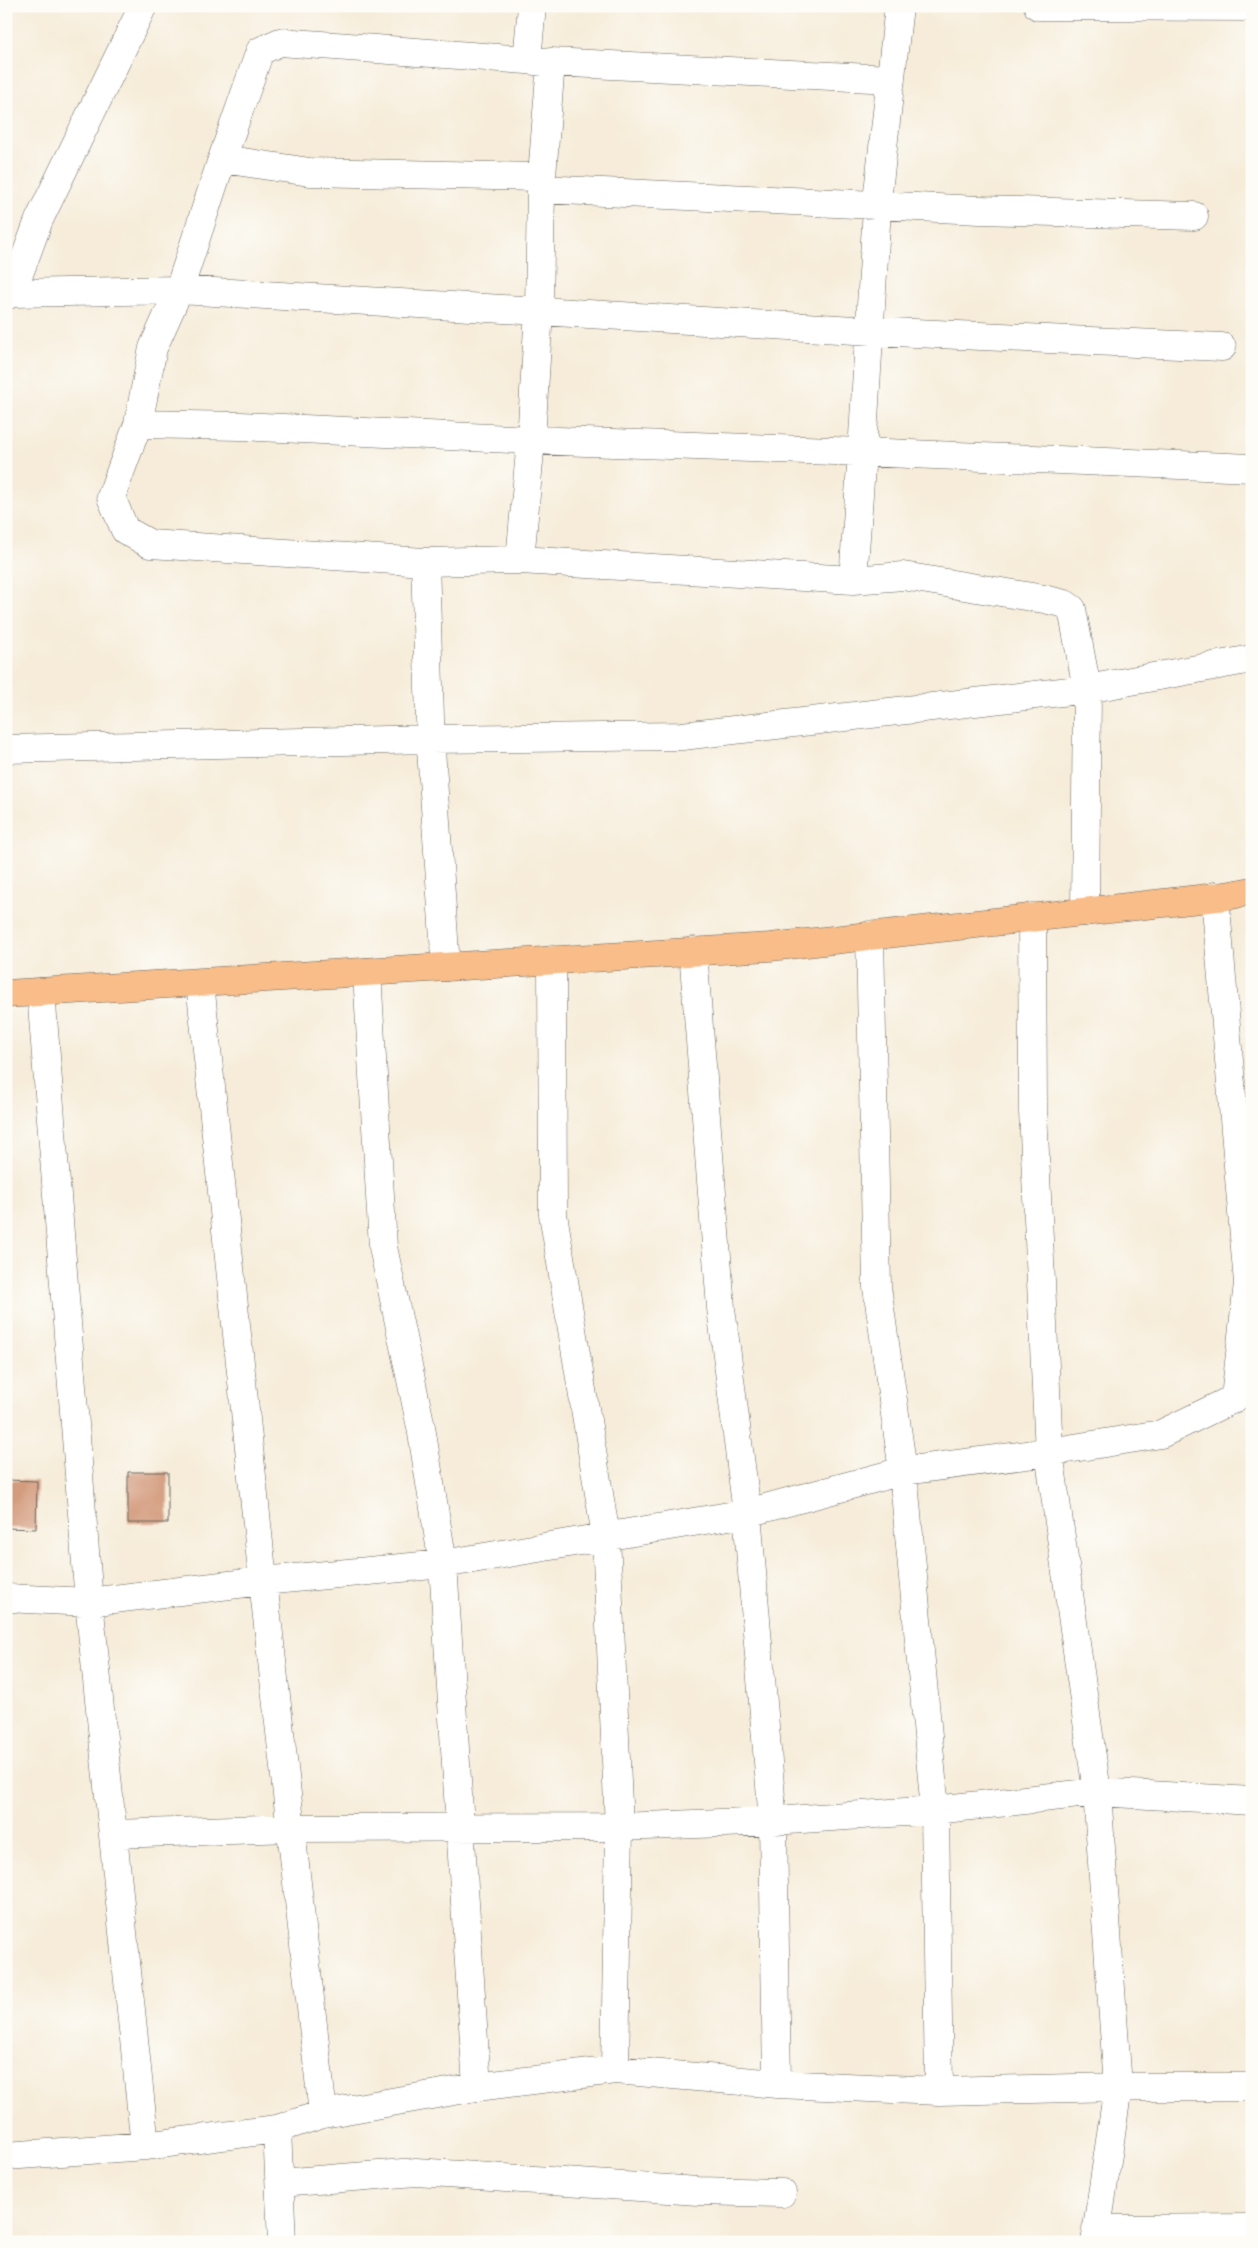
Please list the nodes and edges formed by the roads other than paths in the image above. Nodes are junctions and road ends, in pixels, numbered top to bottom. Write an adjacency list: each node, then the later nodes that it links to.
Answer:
1 (143, 6): 13 (street)
2 (532, 6): 6 (street)
3 (900, 6): 7 (street)
4 (1038, 6): 5 (street)
5 (1252, 7)
6 (539, 61): 7 (street); 8 (street); 9 (street)
7 (891, 79): 10 (street)
8 (222, 159): 9 (street); 12 (street)
9 (541, 183): 10 (street); 14 (street)
10 (877, 205): 11 (street); 15 (street)
11 (1194, 216)
12 (179, 290): 13 (street); 14 (street); 17 (street)
13 (9, 295)
14 (538, 312): 15 (street); 18 (street)
15 (871, 331): 16 (street); 19 (street)
16 (1222, 348)
17 (138, 424): 18 (street); 22 (street)
18 (530, 440): 19 (street); 21 (street)
19 (862, 452): 20 (street); 23 (street)
20 (1252, 468)
21 (520, 560): 22 (street); 23 (street)
22 (425, 562): 26 (street)
23 (853, 580): 25 (street)
24 (1252, 659): 25 (street)
25 (1087, 689): 26 (street); 30 (street)
26 (430, 739): 27 (street); 35 (street)
27 (6, 749)
28 (1252, 891): 29 (highway)
29 (1215, 896): 30 (highway); 40 (street)
30 (1085, 912): 31 (highway)
31 (1032, 917): 32 (highway); 40 (street)
32 (870, 935): 33 (highway); 41 (street)
33 (693, 951): 34 (highway); 42 (street)
34 (552, 960): 35 (highway); 43 (street)
35 (446, 967): 36 (highway)
36 (367, 972): 37 (highway); 44 (street)
37 (200, 983): 38 (highway); 45 (street)
38 (42, 992): 39 (highway); 47 (street)
39 (6, 994)
40 (1049, 1452): 41 (street); 48 (street)
41 (903, 1471): 42 (street); 50 (street)
42 (747, 1513): 43 (street); 51 (street)
43 (606, 1536): 44 (street); 52 (street)
44 (443, 1564): 45 (street); 54 (street)
45 (263, 1581): 47 (street); 53 (street)
46 (6, 1598): 47 (street)
47 (89, 1602): 55 (street)
48 (1097, 1792): 49 (street); 50 (street); 59 (street)
49 (1252, 1801)
50 (935, 1810): 51 (street); 61 (street)
51 (773, 1822): 52 (street); 57 (street)
52 (620, 1827): 54 (street); 56 (street)
53 (291, 1828): 54 (street); 55 (street); 62 (street)
54 (458, 1829): 58 (street)
55 (114, 1834): 64 (street)
56 (615, 2070): 57 (street); 58 (street)
57 (777, 2084): 61 (street)
58 (477, 2087): 62 (street)
59 (1118, 2087): 60 (street); 61 (street); 69 (street)
60 (1252, 2087)
61 (939, 2092)
62 (323, 2114): 63 (street)
63 (277, 2129): 64 (street); 66 (street)
64 (145, 2146): 65 (street)
65 (6, 2156)
66 (280, 2183): 67 (street); 70 (street)
67 (782, 2192)
68 (1252, 2228): 69 (street)
69 (1095, 2236)
70 (282, 2242)

